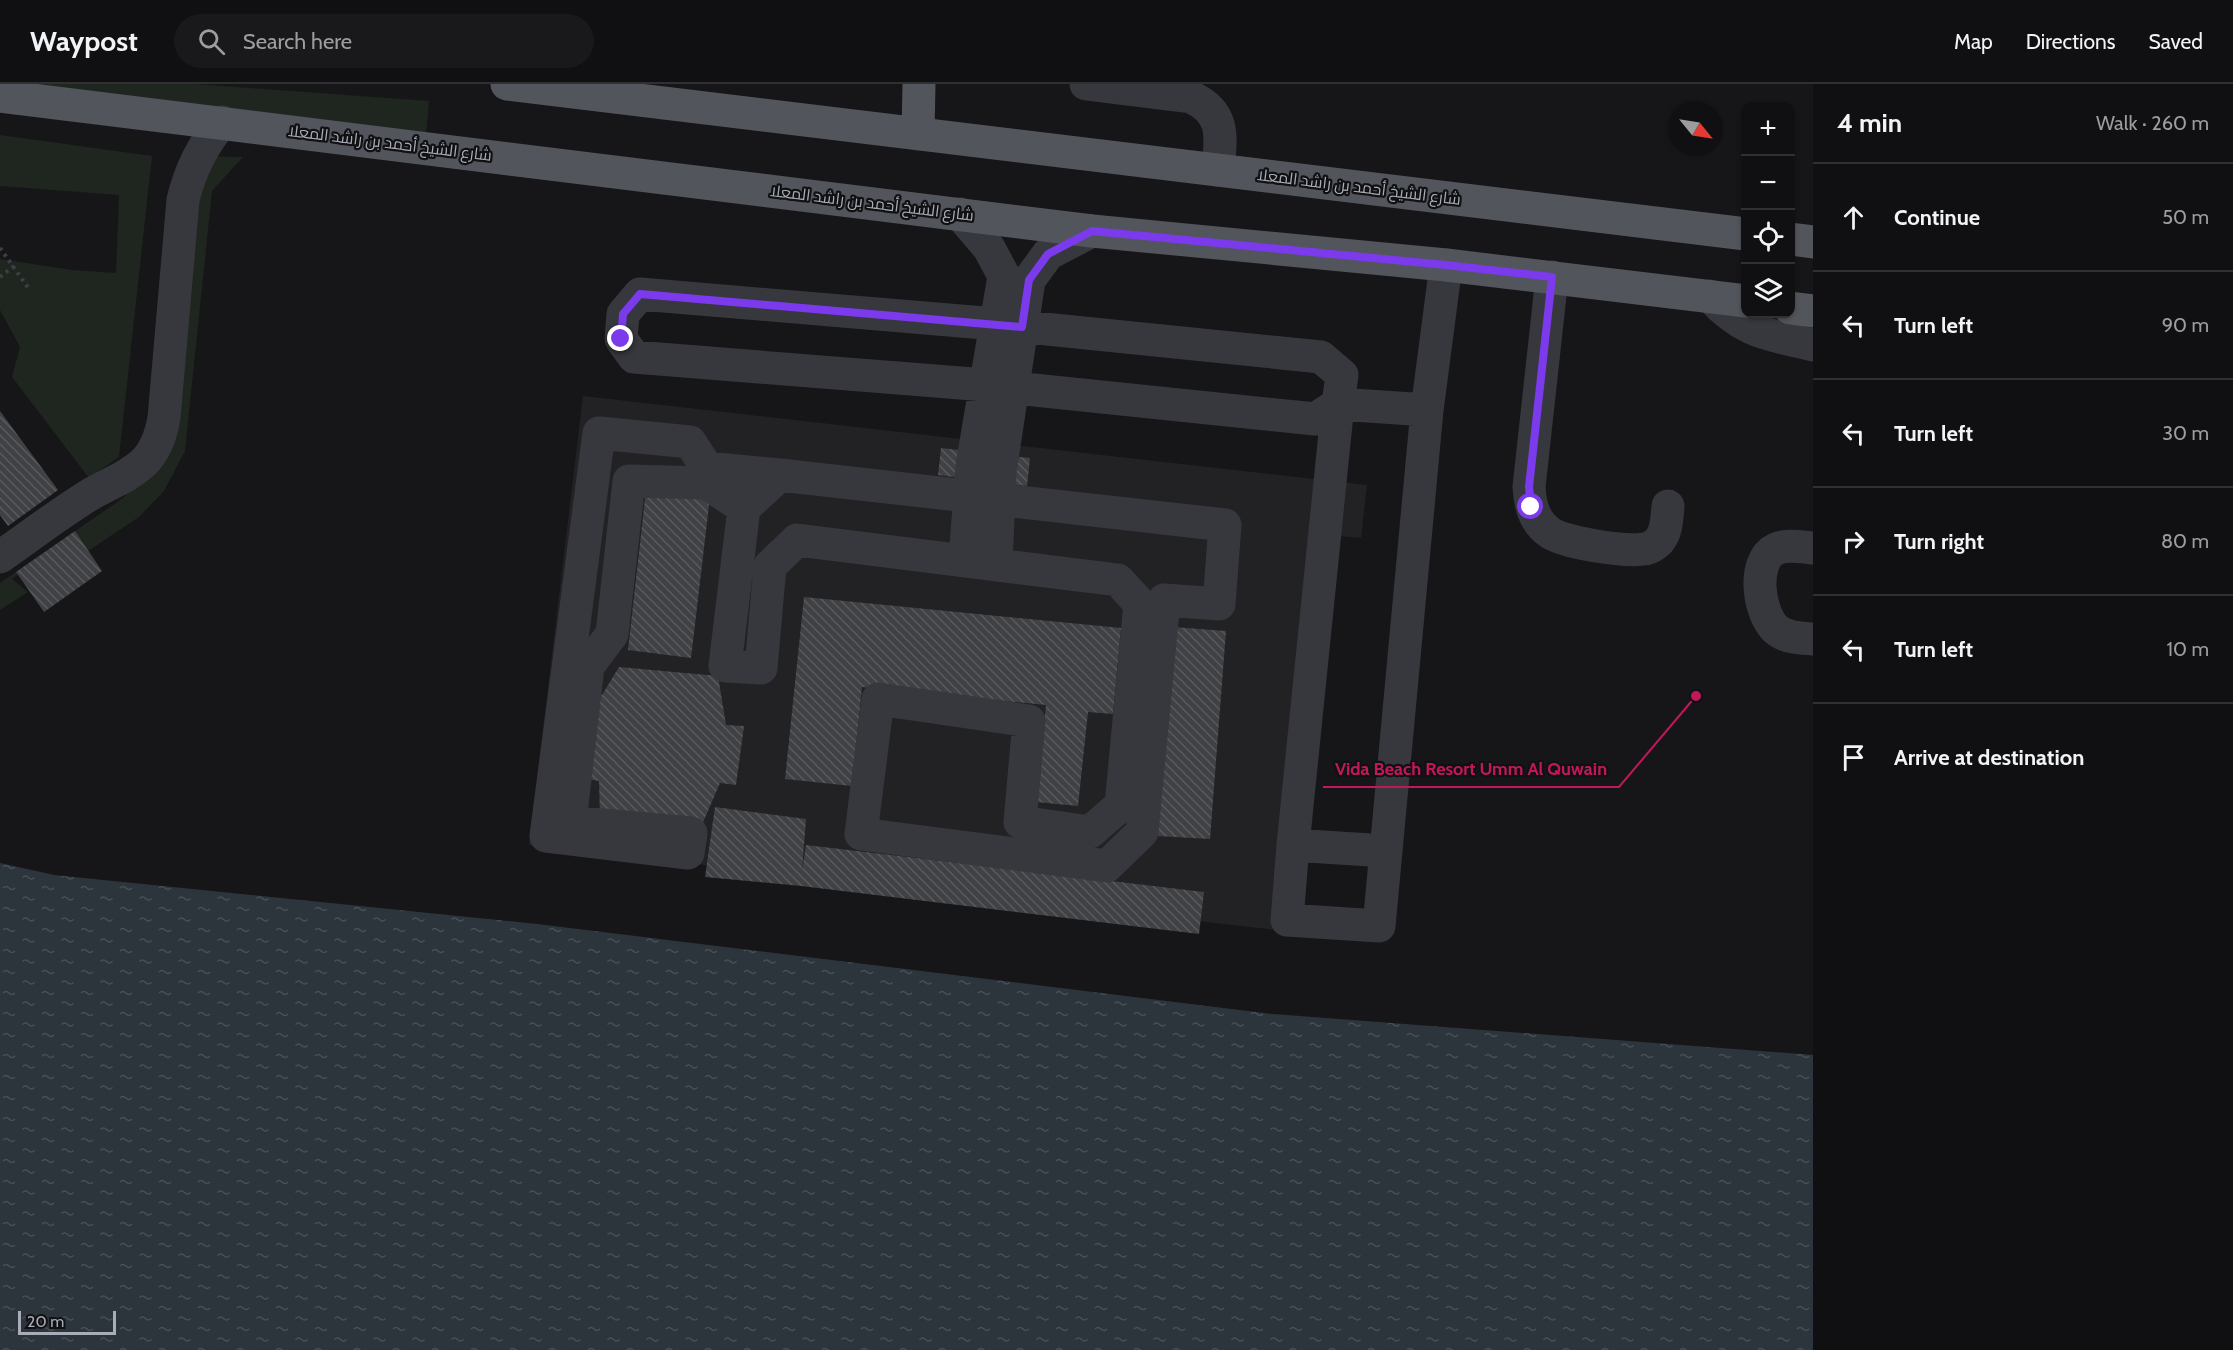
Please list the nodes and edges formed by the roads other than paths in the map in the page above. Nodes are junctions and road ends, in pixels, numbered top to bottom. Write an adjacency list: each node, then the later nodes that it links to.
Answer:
1 (507, 84): 4 (main road, شارع الشيخ أحمد بن راشد المعلا)
2 (919, 84): 7 (main road)
3 (1086, 84): 8 (street)
4 (558, 87): 7 (main road, شارع الشيخ أحمد بن راشد المعلا)
5 (0, 96): 6 (main road, شارع الشيخ أحمد بن راشد المعلا)
6 (222, 122): 9 (main road, شارع الشيخ أحمد بن راشد المعلا); 30 (street)
7 (918, 134): 8 (main road, شارع الشيخ أحمد بن راشد المعلا)
8 (1218, 170): 11 (main road, شارع الشيخ أحمد بن راشد المعلا)
9 (960, 214): 10 (main road, شارع الشيخ أحمد بن راشد المعلا); 20 (street)
10 (1092, 231): 14 (main road, شارع الشيخ أحمد بن راشد المعلا); 20 (street)
11 (1741, 233)
12 (1795, 240): 13 (main road)
13 (1813, 242)
14 (1446, 265): 15 (main road, شارع الشيخ أحمد بن راشد المعلا); 24 (street)
15 (1552, 277): 16 (main road, شارع الشيخ أحمد بن راشد المعلا); 27 (street)
16 (1710, 296): 17 (main road, شارع الشيخ أحمد بن راشد المعلا); 21 (street)
17 (1741, 300)
18 (1795, 309): 19 (main road)
19 (1813, 311)
20 (1009, 326): 22 (street); 22 (street); 23 (street)
21 (1813, 345)
22 (999, 387): 23 (street); 26 (street)
23 (1338, 405): 24 (street); 33 (street)
24 (1427, 410): 34 (street)
25 (780, 475): 26 (street); 28 (street); 28 (street)
26 (986, 484): 31 (street); 31 (street)
27 (1668, 506)
28 (744, 508): 31 (street)
29 (1813, 548): 32 (street)
30 (0, 557)
31 (980, 562)
32 (1813, 639)
33 (1293, 845): 34 (street); 34 (street)
34 (1385, 851)

